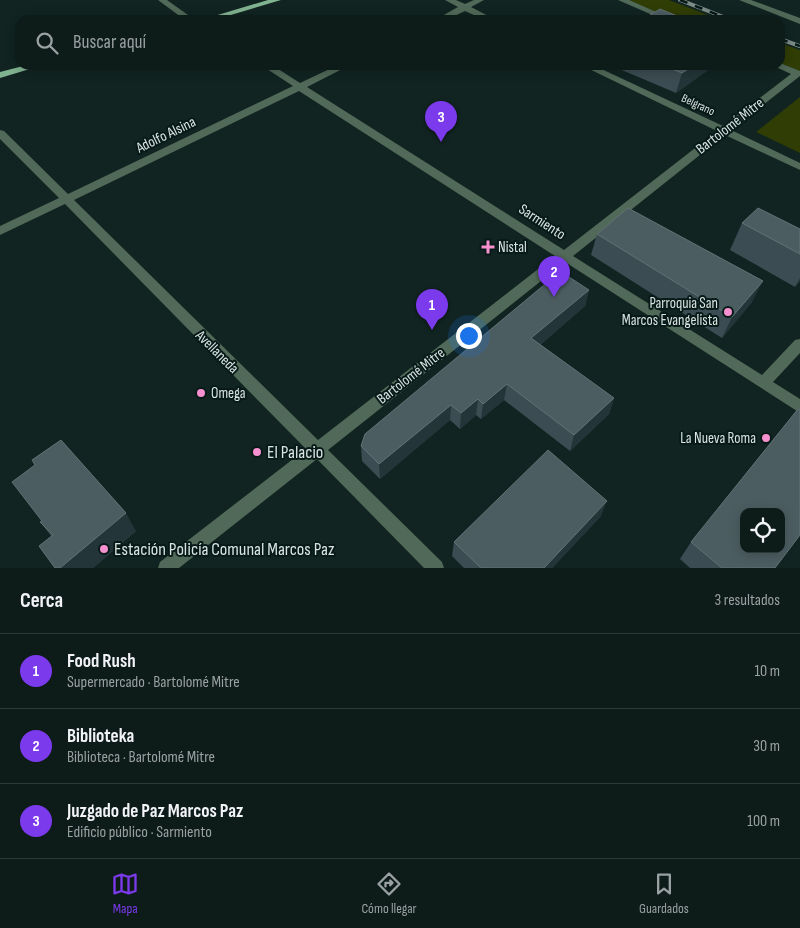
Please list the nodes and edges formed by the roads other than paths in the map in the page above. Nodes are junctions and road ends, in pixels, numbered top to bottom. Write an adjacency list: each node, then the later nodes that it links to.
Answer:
1 (162, 0): 8 (street)
2 (277, 0): 9 (main road)
3 (450, 0): 7 (street)
4 (480, 0): 7 (street)
5 (622, 0): 12 (street)
6 (743, 0): 13 (street)
7 (465, 7): 10 (street); 11 (street)
8 (184, 15)
9 (223, 15)
10 (449, 15)
11 (482, 15)
12 (659, 15)
13 (784, 15)
14 (785, 15): 15 (street)
15 (800, 21)
16 (785, 68): 23 (street, Bartolomé Mitre)
17 (19, 70): 21 (main road)
18 (274, 70): 22 (street, Sarmiento)
19 (335, 70): 22 (street, Adolfo Alsina)
20 (596, 70): 23 (street, Belgrano)
21 (0, 75)
22 (301, 86): 26 (street, Adolfo Alsina); 28 (street, Sarmiento)
23 (724, 131): 25 (street, Belgrano); 28 (street, Bartolomé Mitre)
24 (0, 133): 26 (street, Avellaneda)
25 (800, 167)
26 (65, 200): 27 (street, Adolfo Alsina); 32 (street, Avellaneda)
27 (0, 232)
28 (564, 256): 30 (street, Sarmiento); 32 (street, Bartolomé Mitre)
29 (800, 344): 30 (street)
30 (763, 383): 31 (street, Sarmiento)
31 (800, 407)
32 (316, 450): 33 (street, Bartolomé Mitre); 34 (street, Avellaneda)
33 (166, 568)
34 (436, 568)

